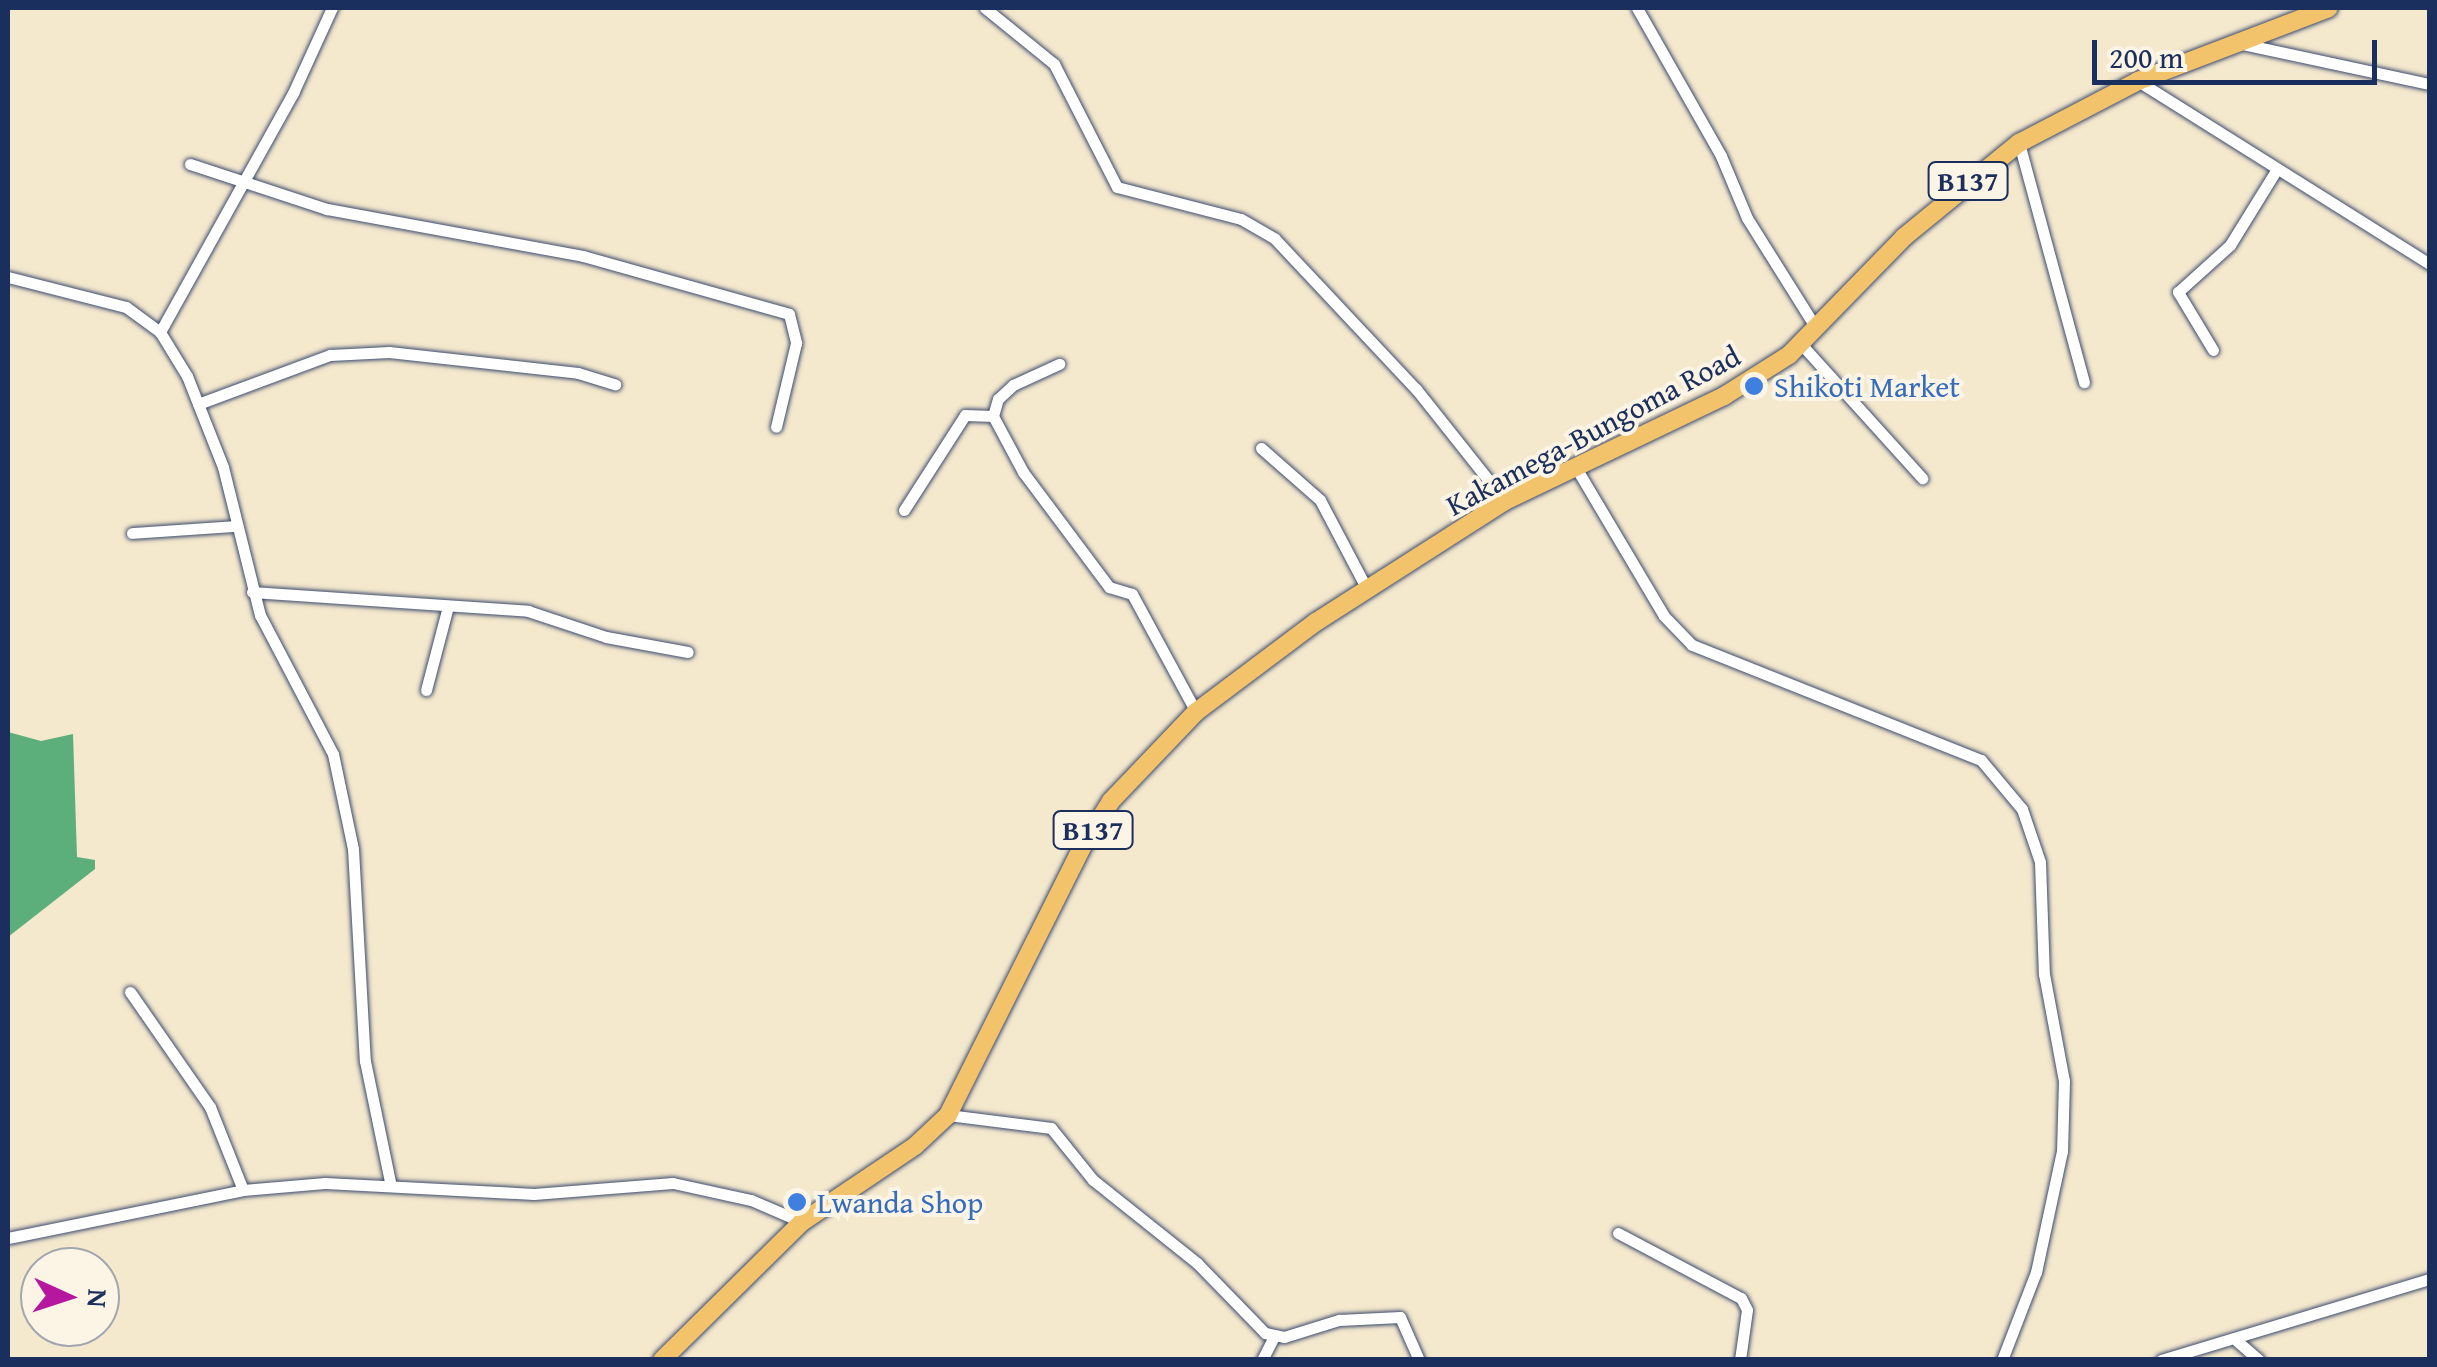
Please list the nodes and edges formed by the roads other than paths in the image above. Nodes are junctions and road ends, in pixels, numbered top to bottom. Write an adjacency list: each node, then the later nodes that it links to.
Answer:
1 (332, 8): 11 (street)
2 (985, 8): 27 (street)
3 (1637, 8): 14 (street)
4 (2330, 8): 5 (main road, Kakamega-Bungoma Road / B137)
5 (2234, 42): 6 (main road, Kakamega-Bungoma Road / B137); 7 (street)
6 (2138, 81): 8 (main road, Kakamega-Bungoma Road / B137); 10 (street)
7 (2430, 84)
8 (2019, 143): 14 (main road, Kakamega-Bungoma Road / B137); 19 (street)
9 (190, 164): 11 (street)
10 (2275, 172): 12 (street); 17 (street)
11 (243, 184): 15 (street); 23 (street)
12 (2430, 264)
13 (8, 277): 15 (street)
14 (1816, 328): 16 (main road, Kakamega-Bungoma Road / B137)
15 (160, 332): 21 (street)
16 (1801, 344): 25 (main road, Kakamega-Bungoma Road / B137); 26 (street)
17 (2213, 350)
18 (1059, 364): 22 (street)
19 (2084, 382)
20 (615, 384): 21 (street)
21 (198, 404): 29 (street)
22 (994, 416): 28 (street); 36 (street)
23 (776, 427)
24 (1262, 448): 31 (street)
25 (1575, 466): 27 (main road, Kakamega-Bungoma Road / B137); 51 (street)
26 (1922, 478)
27 (1505, 502): 31 (main road, Kakamega-Bungoma Road / B137)
28 (904, 510)
29 (235, 526): 30 (street); 32 (street)
30 (132, 533)
31 (1367, 588): 36 (main road, Kakamega-Bungoma Road / B137)
32 (252, 592): 33 (street); 39 (street)
33 (448, 606): 34 (street); 35 (street)
34 (688, 652)
35 (426, 690)
36 (1196, 712): 38 (main road, Kakamega-Bungoma Road / B137)
37 (130, 992): 40 (street)
38 (948, 1115): 41 (main road, Kakamega-Bungoma Road / B137); 45 (street)
39 (390, 1182): 40 (street); 41 (street)
40 (243, 1190): 43 (street)
41 (802, 1222): 47 (main road, Kakamega-Bungoma Road / B137)
42 (1618, 1233): 50 (street)
43 (8, 1238)
44 (2430, 1279): 46 (street)
45 (1274, 1336): 48 (street); 49 (street)
46 (2237, 1341): 52 (street); 53 (street)
47 (662, 1360)
48 (1262, 1360)
49 (1419, 1360)
50 (1740, 1360)
51 (2002, 1360)
52 (2161, 1360)
53 (2258, 1360)

